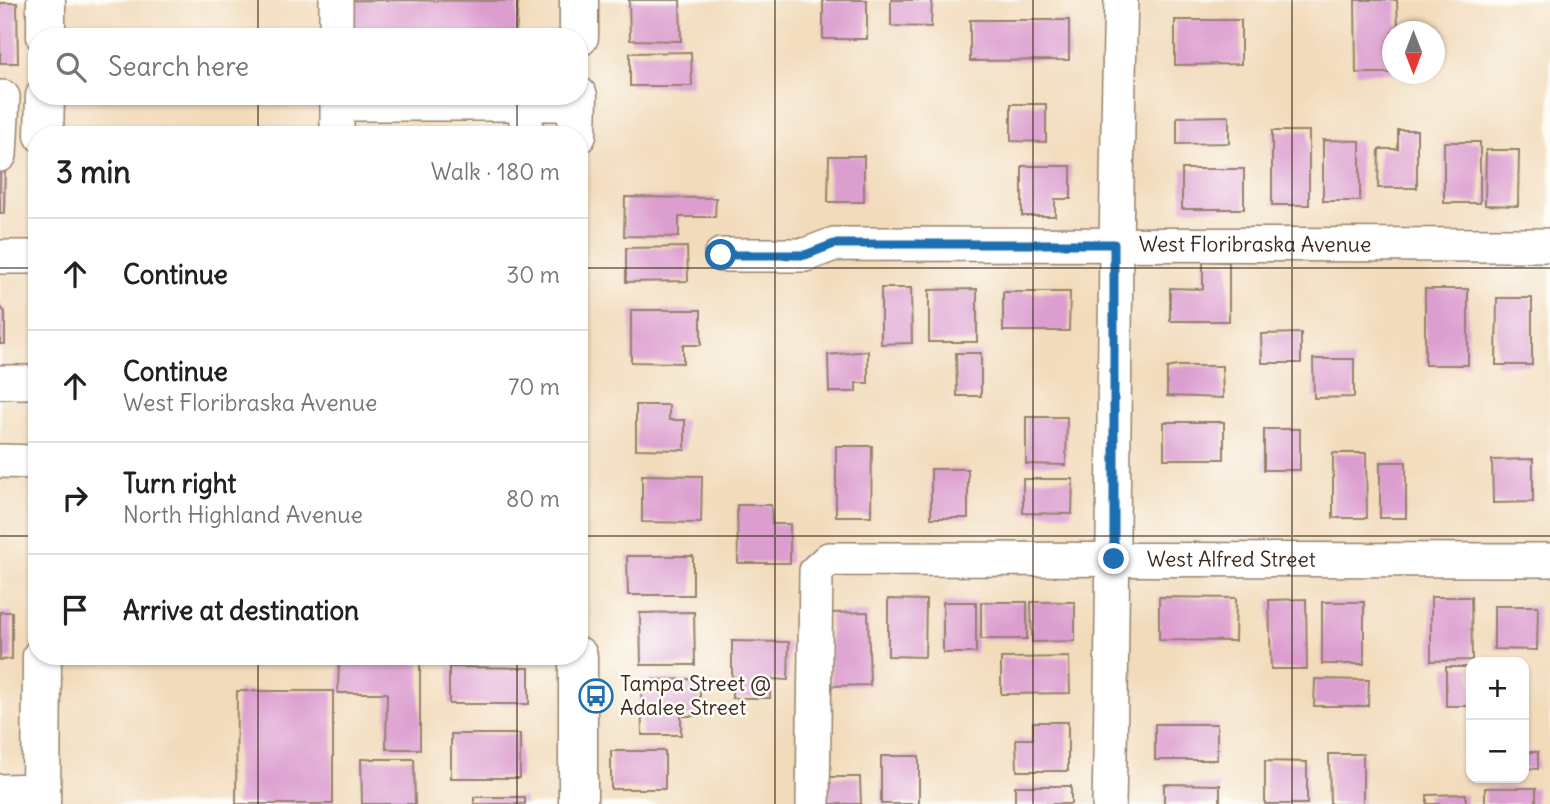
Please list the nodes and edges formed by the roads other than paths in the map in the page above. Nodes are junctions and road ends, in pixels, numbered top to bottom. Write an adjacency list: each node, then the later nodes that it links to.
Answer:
1 (46, 0): 5 (main road)
2 (336, 0): 6 (street)
3 (579, 0): 7 (main road)
4 (1121, 0): 16 (street)
5 (46, 28)
6 (336, 28)
7 (579, 28)
8 (1, 97): 9 (street); 15 (street)
9 (28, 97)
10 (45, 105): 14 (main road)
11 (337, 112): 13 (street)
12 (578, 112): 13 (street)
13 (526, 119)
14 (44, 126)
15 (0, 155)
16 (1114, 244): 17 (street, West Floribraska Avenue); 18 (street, West Floribraska Avenue); 25 (street)
17 (1550, 244)
18 (721, 255)
19 (0, 257): 20 (street)
20 (28, 257)
21 (0, 382): 22 (street)
22 (28, 383)
23 (0, 461): 24 (street)
24 (28, 462)
25 (1114, 559): 26 (street, West Alfred Street); 32 (street, West Alfred Street); 33 (street)
26 (1550, 560)
27 (42, 665): 30 (main road)
28 (578, 665): 31 (main road)
29 (0, 791): 30 (street)
30 (40, 797)
31 (578, 804)
32 (813, 804)
33 (1109, 804)

